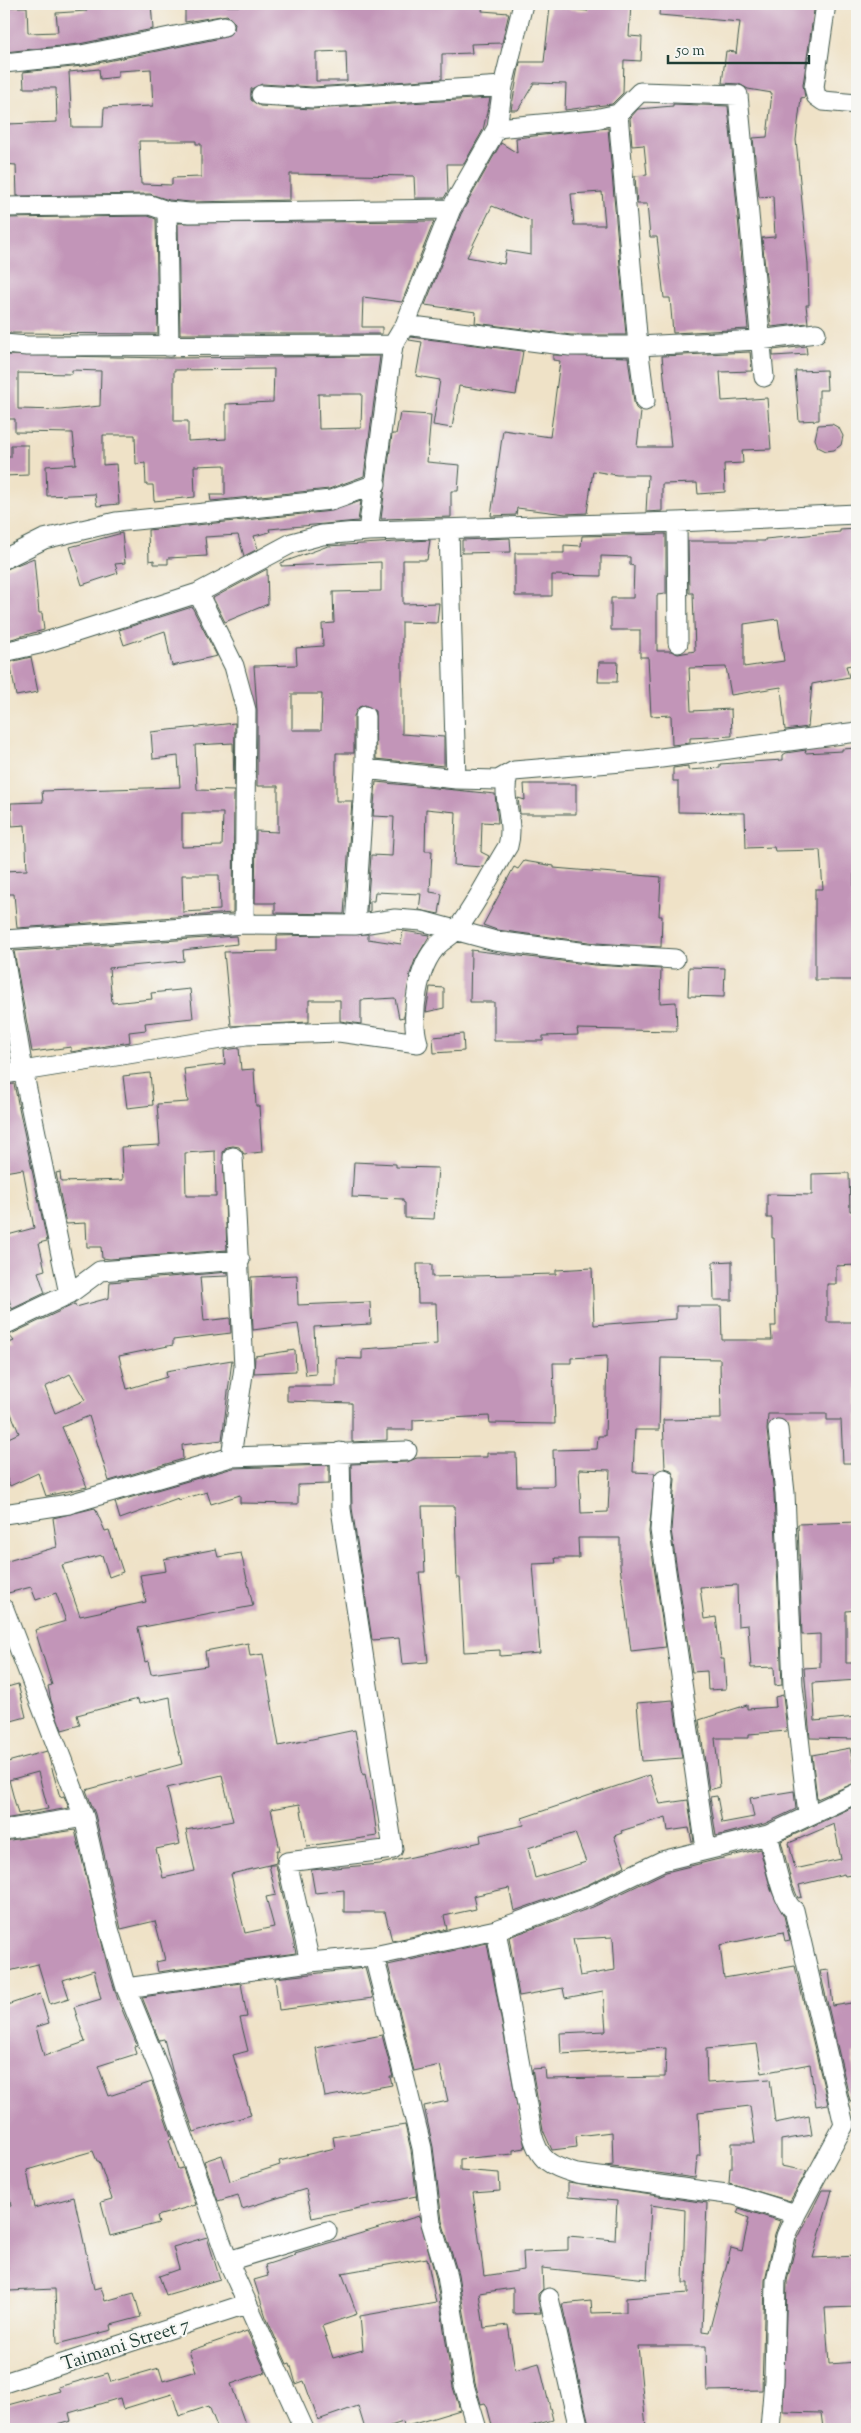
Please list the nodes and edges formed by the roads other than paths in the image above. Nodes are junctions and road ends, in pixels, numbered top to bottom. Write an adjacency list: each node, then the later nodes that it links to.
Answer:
1 (523, 4): 5 (street)
2 (826, 4): 7 (street)
3 (224, 26): 4 (street)
4 (4, 63)
5 (503, 86): 6 (street); 9 (street)
6 (261, 95)
7 (857, 104)
8 (618, 114): 9 (street); 15 (street); 18 (street)
9 (497, 128): 11 (street)
10 (4, 207): 12 (street)
11 (450, 209): 12 (street); 13 (street)
12 (167, 211): 19 (street)
13 (405, 325): 17 (street); 18 (street)
14 (816, 333): 15 (street)
15 (759, 340): 18 (street); 20 (street)
16 (4, 344): 19 (street)
17 (393, 346): 19 (street); 22 (street)
18 (638, 346): 21 (street)
19 (169, 347)
20 (764, 377)
21 (645, 401)
22 (376, 484): 26 (street); 27 (street)
23 (857, 514): 24 (street)
24 (676, 522): 25 (street); 29 (street)
25 (449, 530): 26 (street); 35 (street)
26 (368, 531): 28 (street)
27 (4, 559)
28 (198, 593): 30 (street); 36 (street)
29 (678, 643)
30 (4, 652)
31 (365, 716): 33 (street)
32 (857, 732): 34 (street)
33 (365, 769): 35 (street); 37 (street)
34 (508, 775): 35 (street); 38 (street)
35 (456, 779)
36 (244, 924): 37 (street); 39 (street)
37 (355, 925): 38 (street)
38 (457, 929): 41 (street); 42 (street)
39 (4, 940)
40 (4, 956): 42 (street)
41 (675, 959)
42 (23, 1070): 43 (street); 46 (street)
43 (4, 1074)
44 (233, 1157): 45 (street)
45 (240, 1260): 46 (street); 51 (street)
46 (69, 1294): 47 (street)
47 (4, 1325)
48 (778, 1429): 56 (street)
49 (407, 1451): 50 (street)
50 (340, 1452): 51 (street); 63 (street)
51 (231, 1457): 53 (street)
52 (664, 1479): 60 (street)
53 (4, 1514)
54 (4, 1609): 57 (street)
55 (857, 1793): 56 (street)
56 (808, 1815): 59 (street)
57 (84, 1817): 58 (street); 64 (street)
58 (4, 1830)
59 (768, 1835): 60 (street); 65 (street)
60 (706, 1849): 61 (street)
61 (496, 1930): 62 (street); 66 (street)
62 (374, 1956): 63 (street); 73 (street)
63 (310, 1962): 64 (street)
64 (126, 1988): 68 (street)
65 (851, 2123): 66 (street)
66 (796, 2214): 75 (street)
67 (327, 2232): 68 (street)
68 (228, 2260): 70 (street)
69 (549, 2298): 74 (street)
70 (246, 2304): 71 (street, Taimani Street 7); 72 (street)
71 (4, 2382)
72 (304, 2429)
73 (477, 2429)
74 (579, 2429)
75 (770, 2429)

